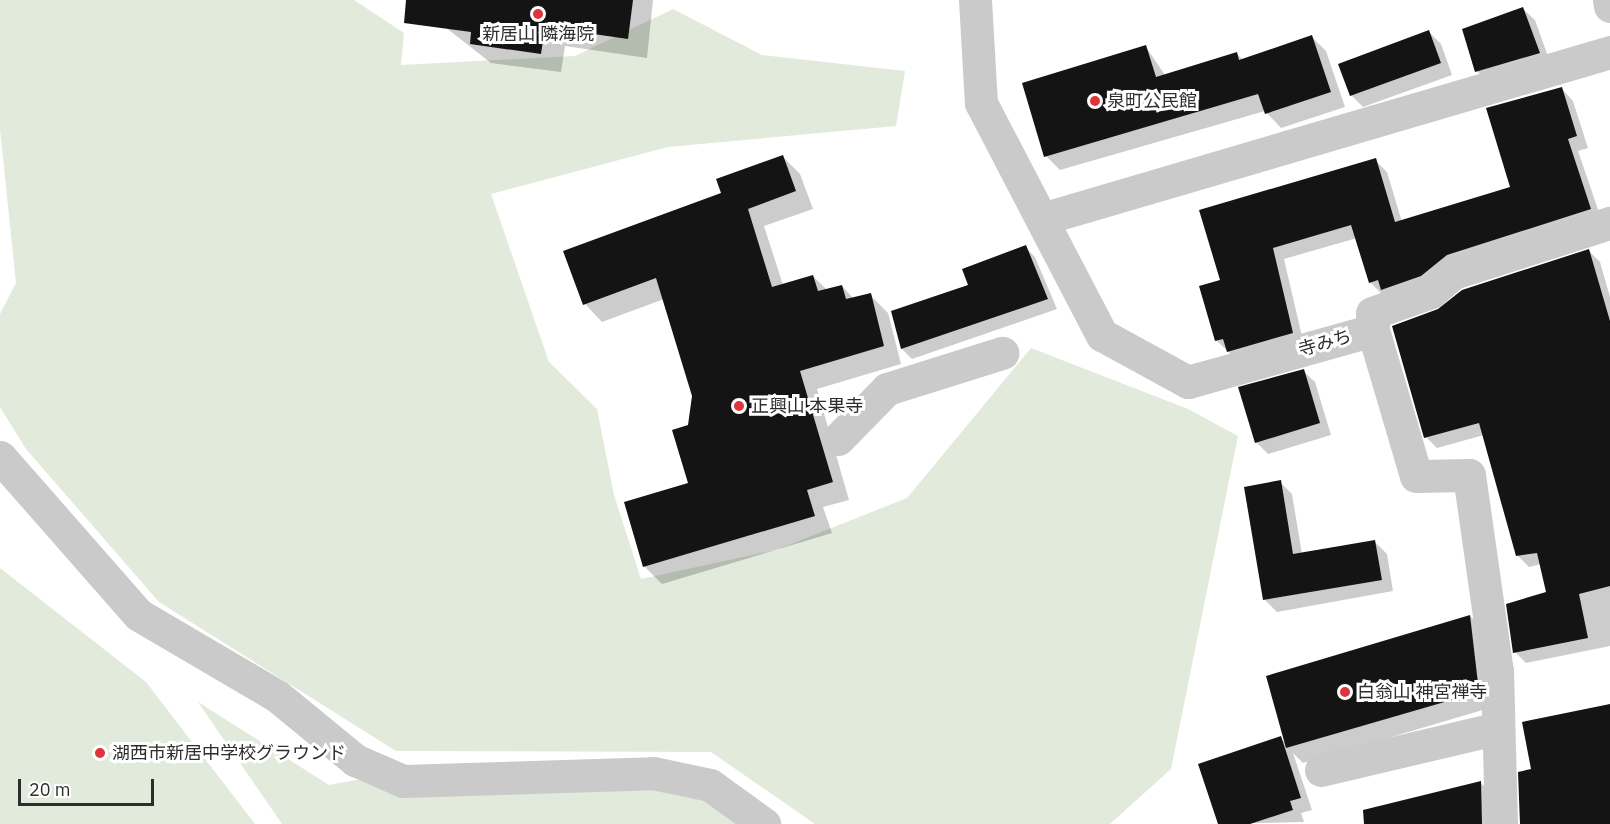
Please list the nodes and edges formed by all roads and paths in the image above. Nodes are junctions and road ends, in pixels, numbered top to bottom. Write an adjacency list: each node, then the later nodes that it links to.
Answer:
1 (975, 0): 5 (street, 寺みち)
2 (1608, 0): 3 (street)
3 (1610, 6)
4 (1610, 52): 5 (street)
5 (1045, 218): 7 (street, 寺みち)
6 (1610, 223): 7 (street)
7 (1373, 330): 11 (street, 寺みち)
8 (1002, 353): 9 (street)
9 (838, 439)
10 (0, 457): 13 (street)
11 (1498, 728): 12 (street); 14 (street, 寺みち)
12 (1321, 770)
13 (764, 824)
14 (1501, 824)

